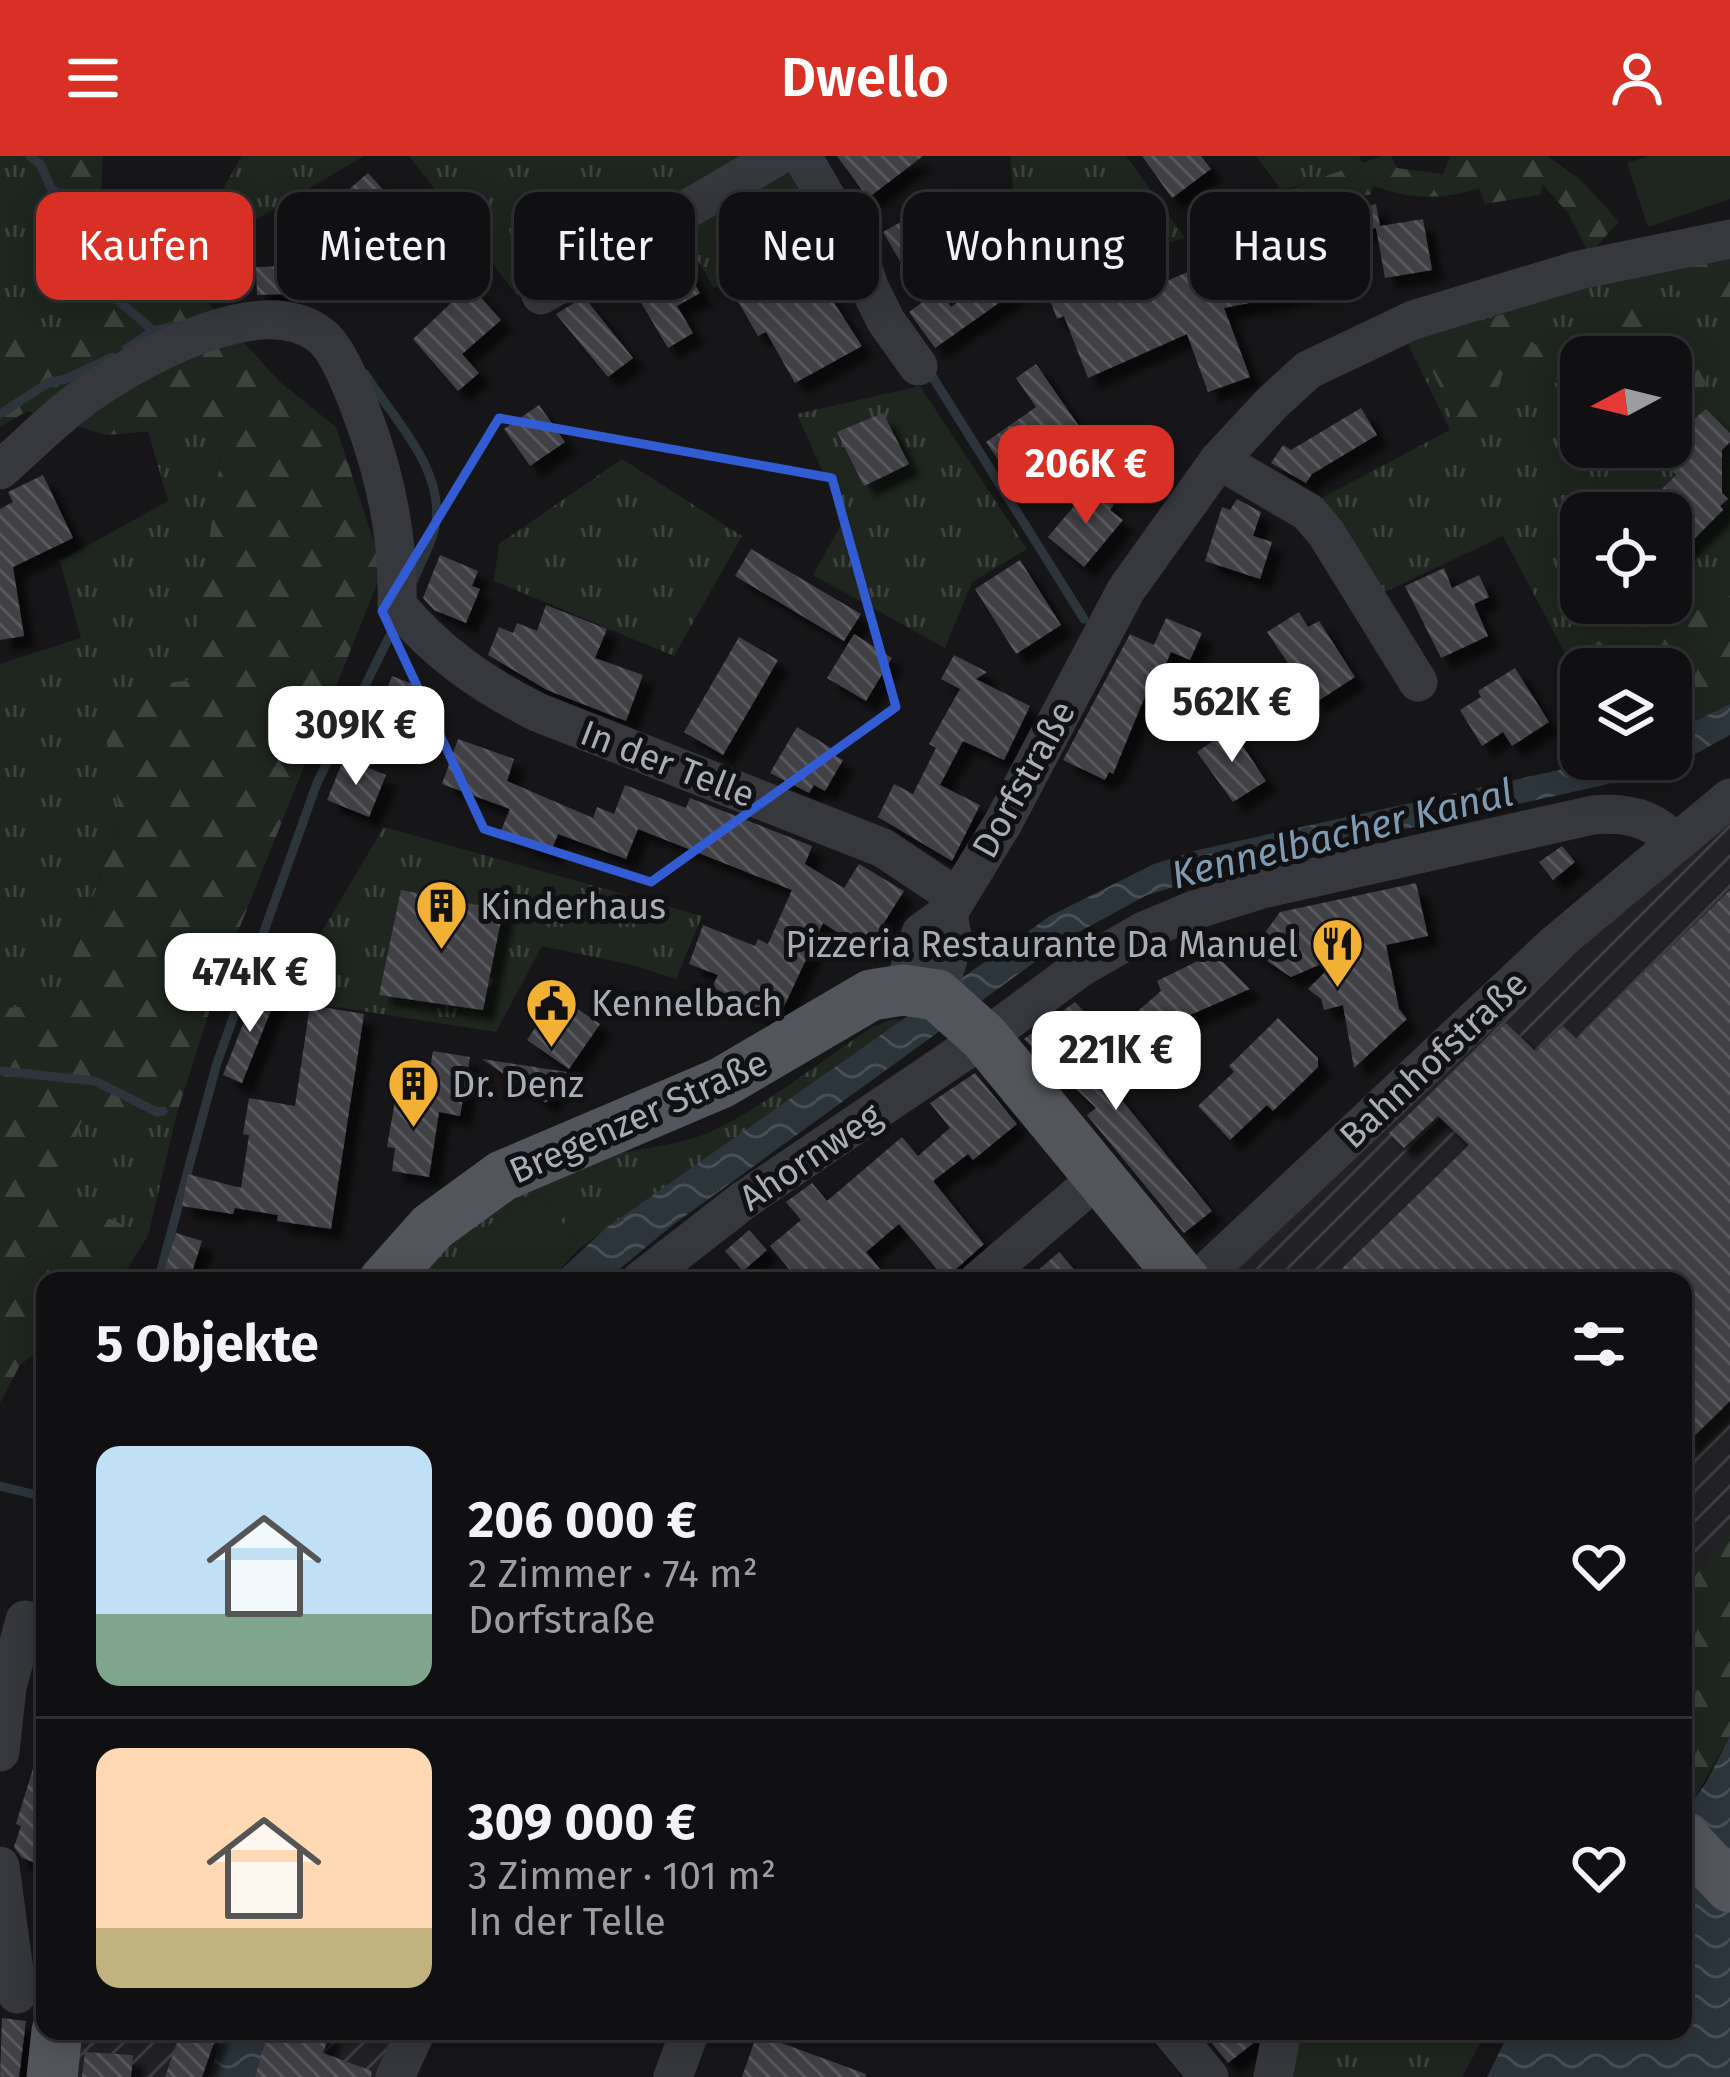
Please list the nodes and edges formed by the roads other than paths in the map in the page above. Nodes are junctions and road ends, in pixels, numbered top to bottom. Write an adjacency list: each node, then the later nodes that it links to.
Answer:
1 (778, 156): 3 (street)
2 (802, 156): 5 (street)
3 (695, 205)
4 (1730, 239): 6 (street, Dorfstraße)
5 (918, 366)
6 (1219, 460): 8 (street); 11 (street, Dorfstraße)
7 (0, 470): 11 (street, In der Telle)
8 (1418, 682)
9 (1730, 798): 10 (street, Bahnhofstraße)
10 (1673, 842): 13 (street, Ahornweg); 19 (street, Bahnhofstraße)
11 (951, 905): 12 (street, Dorfstraße)
12 (918, 992): 13 (main road); 15 (main road, Bregenzer Straße)
13 (984, 1037): 14 (main road); 16 (street, Ahornweg)
14 (1100, 1177): 17 (street); 18 (main road)
15 (392, 1272)
16 (652, 1272)
17 (989, 1272)
18 (1178, 1272)
19 (1207, 1272)
20 (25, 1620): 21 (street)
21 (0, 1752)
22 (1692, 1847): 24 (main road)
23 (0, 1866): 25 (street)
24 (1730, 1887)
25 (21, 1994)
26 (56, 2040): 31 (main road)
27 (412, 2040): 32 (street)
28 (687, 2040): 33 (street)
29 (1179, 2040): 34 (street)
30 (1280, 2040): 35 (street)
31 (52, 2077)
32 (395, 2077)
33 (673, 2077)
34 (1209, 2077)
35 (1273, 2077)

